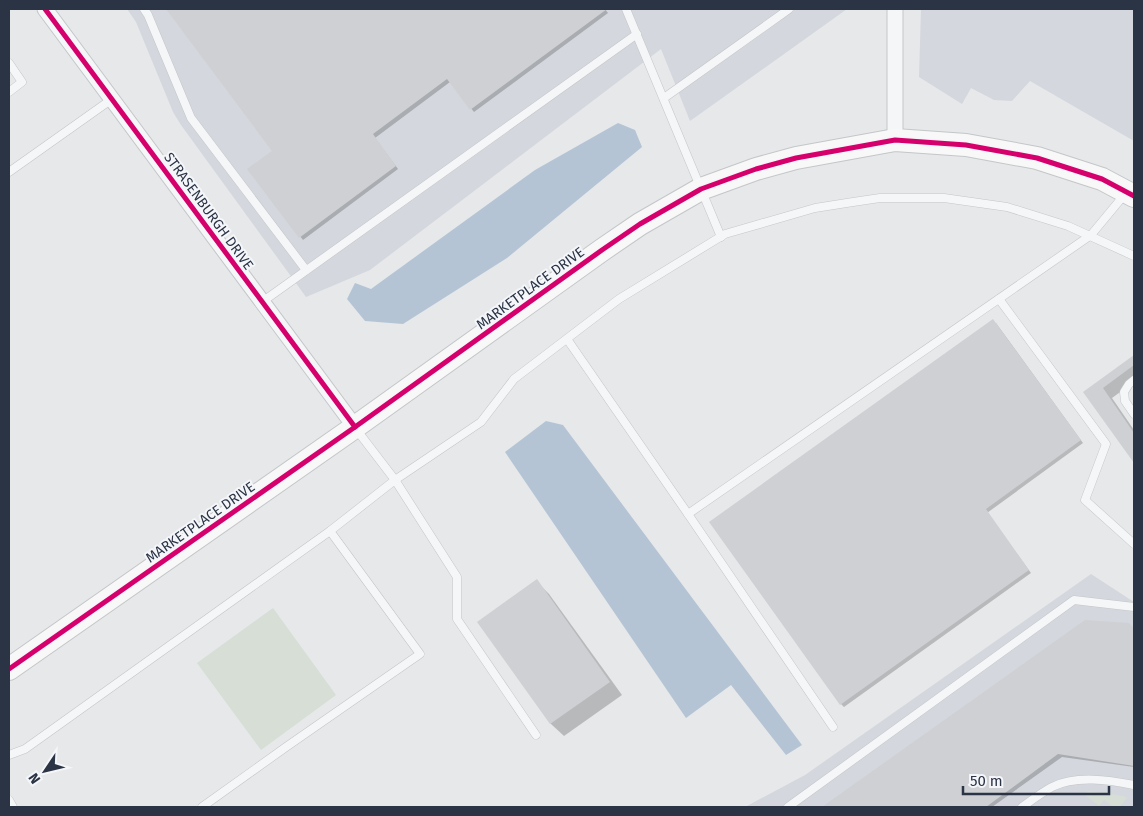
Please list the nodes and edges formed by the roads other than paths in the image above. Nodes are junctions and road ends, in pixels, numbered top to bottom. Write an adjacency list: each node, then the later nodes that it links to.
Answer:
1 (45, 9): 10 (street, STRASENBURGH DRIVE)
2 (144, 9): 18 (lane)
3 (626, 9): 6 (lane)
4 (789, 9): 9 (lane)
5 (895, 9): 11 (street)
6 (637, 34): 9 (lane); 18 (lane)
7 (9, 63): 8 (lane)
8 (9, 92)
9 (664, 98): 13 (lane)
10 (112, 99): 12 (lane); 20 (street, STRASENBURGH DRIVE)
11 (895, 140): 13 (street, MARKETPLACE DRIVE); 14 (street, MARKETPLACE DRIVE)
12 (9, 172)
13 (702, 189): 16 (lane); 24 (street, MARKETPLACE DRIVE)
14 (1130, 194): 15 (lane)
15 (1091, 236): 16 (lane); 17 (lane); 19 (lane)
16 (721, 237): 21 (lane)
17 (1134, 256)
18 (306, 270): 20 (lane)
19 (999, 299): 26 (lane); 28 (lane)
20 (262, 302): 24 (street, STRASENBURGH DRIVE)
21 (567, 339): 25 (lane); 26 (lane)
22 (1134, 380): 23 (lane)
23 (1134, 414)
24 (355, 427): 25 (lane); 30 (street, MARKETPLACE DRIVE)
25 (395, 480): 27 (lane); 32 (lane)
26 (688, 514): 31 (lane)
27 (330, 532): 33 (lane); 37 (lane)
28 (1134, 544)
29 (1134, 607): 38 (lane)
30 (9, 670)
31 (833, 727)
32 (536, 734)
33 (9, 755)
34 (1134, 785): 39 (lane)
35 (9, 800): 36 (lane)
36 (13, 807)
37 (202, 807)
38 (788, 807)
39 (1022, 807)

